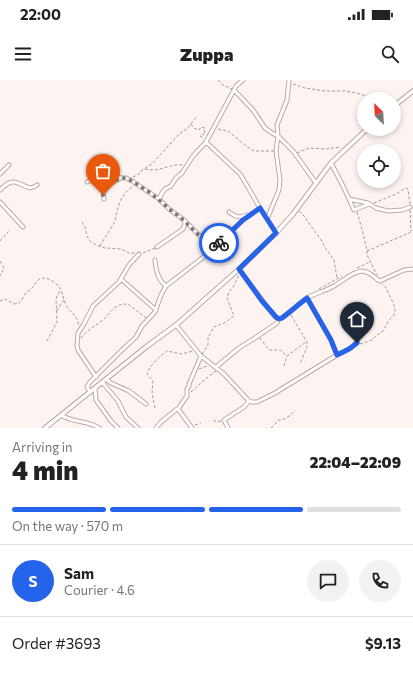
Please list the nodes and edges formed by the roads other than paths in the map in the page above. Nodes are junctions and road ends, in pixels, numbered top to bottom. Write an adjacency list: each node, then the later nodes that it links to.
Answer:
1 (243, 80): 3 (street)
2 (289, 81): 6 (street)
3 (234, 90): 6 (street); 8 (street)
4 (413, 91): 5 (street)
5 (401, 100)
6 (278, 136): 14 (street); 26 (street)
7 (359, 136): 9 (street)
8 (206, 140): 19 (street); 23 (street)
9 (331, 163): 14 (street); 18 (street)
10 (9, 165): 11 (street)
11 (0, 174)
12 (121, 178): 13 (street); 17 (street); 19 (street)
13 (87, 182)
14 (316, 182): 29 (street)
15 (37, 185): 16 (street)
16 (0, 190)
17 (104, 199)
18 (349, 199): 21 (street); 21 (street)
19 (159, 200): 27 (street)
20 (0, 202): 28 (street)
21 (370, 204): 22 (street)
22 (410, 207)
23 (260, 208): 25 (street); 26 (street)
24 (229, 212): 25 (street)
25 (249, 215): 31 (street)
26 (267, 219): 29 (street)
27 (184, 220): 30 (street); 31 (street)
28 (23, 227)
29 (276, 233): 35 (street)
30 (157, 247)
31 (213, 249): 37 (street)
32 (139, 254): 36 (street)
33 (155, 260): 37 (street)
34 (413, 269): 38 (street)
35 (240, 270): 40 (street); 41 (street)
36 (122, 280): 39 (street); 46 (street)
37 (166, 286): 39 (street)
38 (307, 298): 40 (street); 43 (street)
39 (156, 310): 46 (street)
40 (279, 319): 45 (street)
41 (176, 325): 44 (street); 47 (street)
42 (357, 326): 43 (street)
43 (337, 355): 51 (street)
44 (201, 356): 45 (street); 53 (street)
45 (217, 368): 51 (street)
46 (96, 377): 50 (street)
47 (106, 380): 48 (street); 52 (street)
48 (102, 382): 49 (street); 58 (street)
49 (95, 388): 50 (street); 57 (street)
50 (90, 392): 54 (street)
51 (249, 401): 61 (street)
52 (146, 404)
53 (178, 409): 59 (street); 60 (street)
54 (61, 415): 55 (street); 56 (street)
55 (45, 428)
56 (99, 428)
57 (118, 428)
58 (138, 428)
59 (156, 428)
60 (192, 428)
61 (228, 428)

